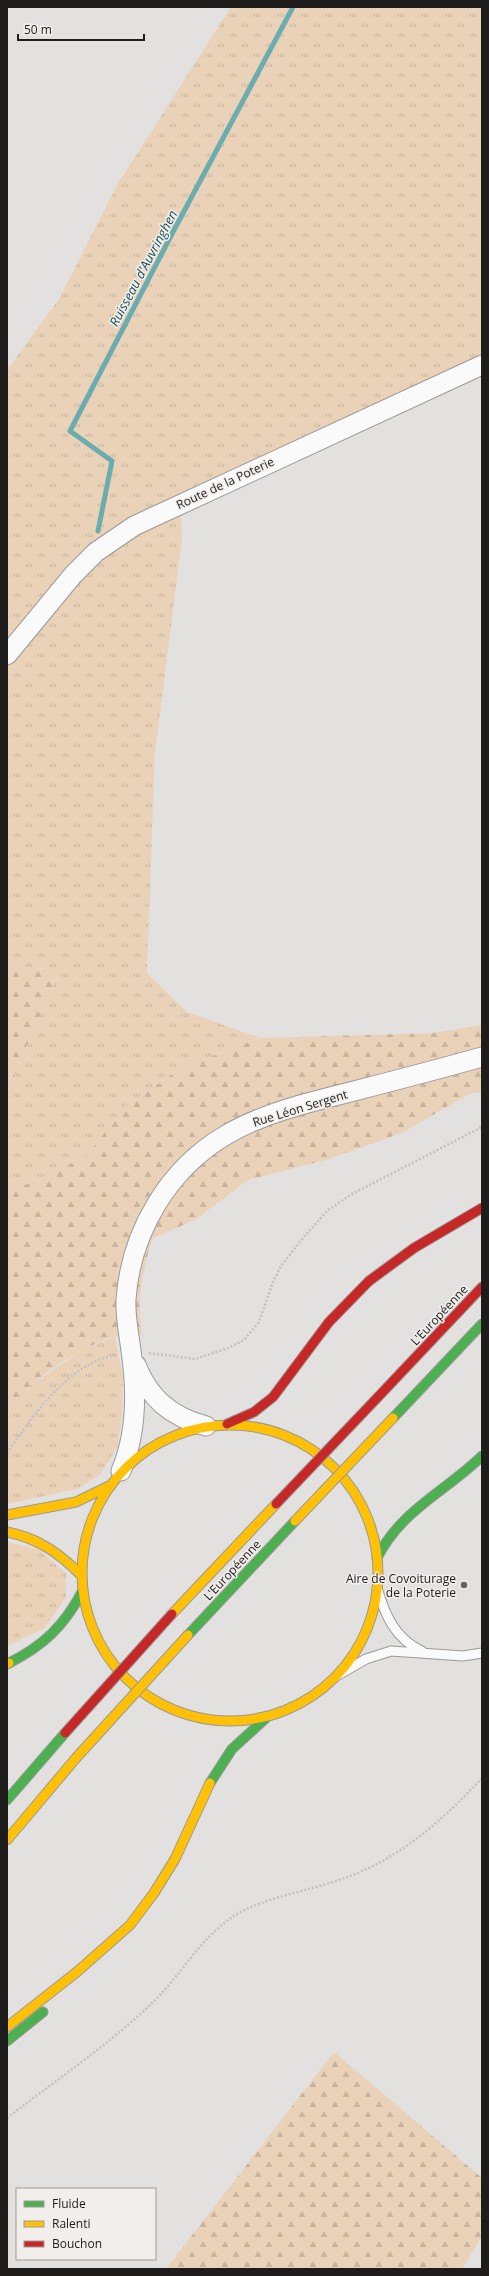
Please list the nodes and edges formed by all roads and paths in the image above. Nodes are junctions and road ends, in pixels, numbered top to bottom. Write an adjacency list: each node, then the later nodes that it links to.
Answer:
1 (482, 365): 2 (street, Route de la Poterie)
2 (7, 655)
3 (482, 1057): 8 (street, Rue Léon Sergent)
4 (482, 1126): 8 (path)
5 (482, 1208): 9 (main road)
6 (482, 1287): 26 (main road, L'Européenne, bridge)
7 (482, 1324): 27 (main road, L'Européenne, bridge)
8 (131, 1352): 10 (street); 11 (path); 13 (street)
9 (227, 1424): 10 (main road); 16 (main road)
10 (206, 1426): 13 (main road)
11 (7, 1453)
12 (482, 1456): 16 (main road)
13 (115, 1478): 14 (main road); 17 (main road)
14 (7, 1515)
15 (7, 1532): 17 (main road)
16 (377, 1558): 18 (main road)
17 (81, 1575): 19 (main road)
18 (377, 1588): 20 (lane); 23 (main road)
19 (82, 1592): 22 (main road); 24 (main road)
20 (427, 1653): 21 (lane); 23 (lane)
21 (482, 1653)
22 (8, 1664)
23 (338, 1675): 24 (main road)
24 (269, 1716): 28 (main road)
25 (482, 1778): 33 (path)
26 (7, 1800)
27 (7, 1840)
28 (130, 1925): 29 (main road); 31 (main road)
29 (65, 1994)
30 (49, 2007): 32 (main road)
31 (7, 2027)
32 (7, 2041)
33 (7, 2118)

